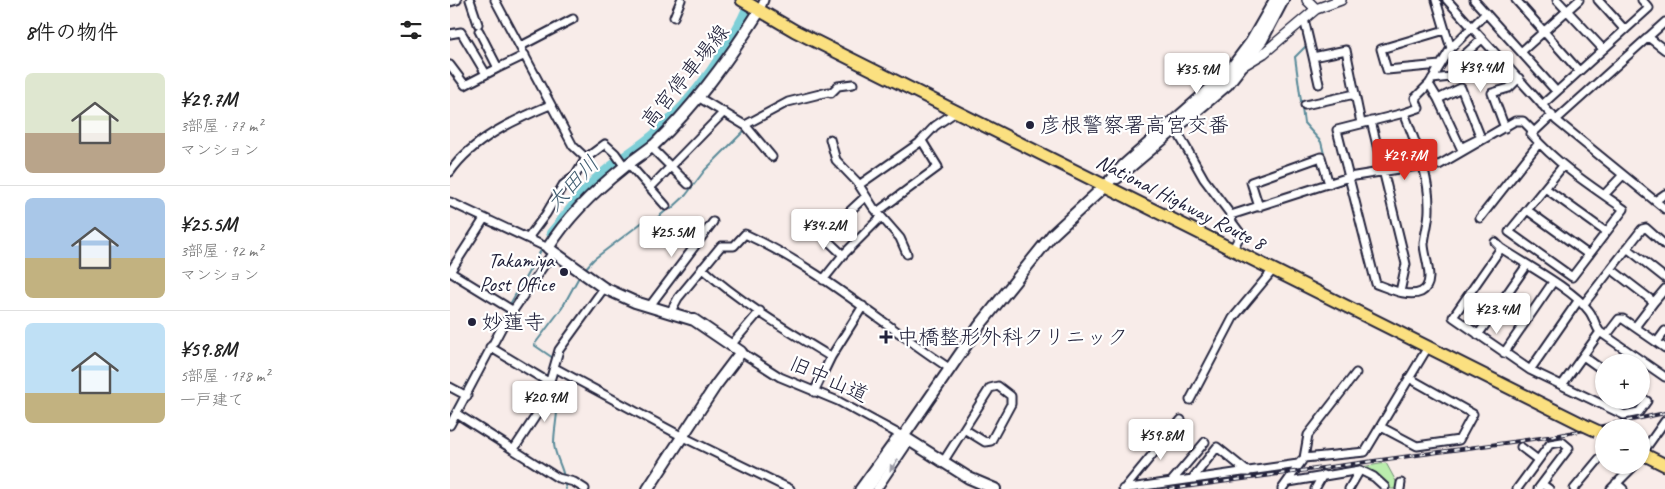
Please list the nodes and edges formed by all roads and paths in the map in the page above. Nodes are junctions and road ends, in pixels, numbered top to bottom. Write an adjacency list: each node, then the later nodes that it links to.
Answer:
1 (457, 0): 18 (street)
2 (470, 0): 44 (street)
3 (495, 0): 34 (street)
4 (681, 0): 23 (street)
5 (742, 0): 19 (highway, National Highway Route 8)
6 (1275, 0): 65 (main road)
7 (1282, 0): 43 (main road)
8 (1307, 0): 20 (street)
9 (1341, 0): 20 (street)
10 (1436, 0): 28 (street)
11 (1447, 0): 27 (street)
12 (1475, 0): 22 (street)
13 (1516, 0): 30 (street)
14 (1557, 0): 21 (street)
15 (1578, 0): 21 (street)
16 (1598, 0): 29 (street)
17 (1642, 0): 29 (street)
18 (450, 2)
19 (760, 6): 53 (main road, 高宮停車場線); 58 (highway, National Highway Route 8)
20 (1316, 9): 25 (street)
21 (1567, 11): 30 (street); 36 (street)
22 (1486, 13): 27 (street); 38 (street)
23 (674, 16)
24 (573, 19): 34 (street)
25 (1304, 19): 40 (street); 43 (street)
26 (1665, 22): 32 (street)
27 (1471, 26): 33 (street); 35 (street)
28 (1445, 30): 35 (street); 42 (street)
29 (1625, 30): 36 (street)
30 (1544, 31): 38 (street); 45 (street)
31 (450, 34): 46 (street)
32 (1648, 37): 37 (street); 61 (street)
33 (1482, 39): 47 (street); 48 (street)
34 (521, 46): 39 (street)
35 (1451, 48): 42 (street)
36 (1603, 49): 45 (street)
37 (1665, 50)
38 (1521, 52): 51 (street)
39 (525, 55): 44 (street); 55 (street)
40 (1313, 57): 50 (street); 52 (street)
41 (450, 65): 46 (street)
42 (1440, 65): 48 (street)
43 (1243, 66): 65 (main road)
44 (498, 68): 46 (street)
45 (1579, 71): 51 (street)
46 (486, 74)
47 (1519, 78): 57 (street); 66 (street)
48 (1431, 81): 54 (street); 59 (street)
49 (853, 84): 64 (street)
50 (1319, 84)
51 (1556, 91): 57 (street)
52 (1355, 94): 56 (street); 63 (street)
53 (698, 97): 60 (street); 71 (main road, 高宮停車場線)
54 (1438, 99): 54 (street)
55 (550, 105): 73 (street); 78 (street)
56 (1305, 105)
57 (1542, 105): 61 (street)
58 (957, 111): 69 (street); 85 (highway, National Highway Route 8)
59 (1404, 113): 62 (street); 77 (street)
60 (722, 114): 64 (street); 75 (street)
61 (1554, 118): 67 (street); 80 (street)
62 (1371, 121): 63 (street); 79 (street)
63 (1361, 123): 81 (street)
64 (744, 125): 72 (street)
65 (1174, 127): 85 (main road); 98 (street)
66 (1505, 128): 67 (street); 77 (street)
67 (1534, 132): 70 (street)
68 (830, 139): 84 (street)
69 (922, 140): 84 (street); 97 (street)
70 (1539, 143): 76 (street); 99 (street)
71 (652, 147): 74 (main road, 高宮停車場線); 75 (street)
72 (772, 157)
73 (586, 158): 74 (street); 103 (street)
74 (626, 165): 86 (street); 106 (main road, 高宮停車場線)
75 (671, 166): 82 (street); 86 (street)
76 (1563, 166): 87 (street); 89 (street)
77 (1424, 167): 79 (street); 123 (street)
78 (450, 172)
79 (1383, 173): 81 (street); 123 (street)
80 (1622, 176): 89 (street); 91 (street)
81 (1349, 177): 83 (street); 123 (street)
82 (688, 184)
83 (1329, 184): 94 (street); 94 (street)
84 (859, 185): 90 (street)
85 (1106, 185): 109 (highway, National Highway Route 8); 146 (main road)
86 (650, 188): 93 (street)
87 (1545, 188): 96 (street); 102 (street)
88 (1665, 194): 91 (street)
89 (1604, 195): 102 (street)
90 (866, 196): 97 (street); 112 (street)
91 (1655, 200): 95 (street)
92 (450, 202): 100 (street)
93 (666, 206)
94 (1259, 207): 98 (street)
95 (1665, 209)
96 (1527, 210): 111 (street); 111 (street)
97 (879, 214): 110 (street); 112 (street)
98 (1231, 215): 109 (street)
99 (1480, 218)
100 (484, 219): 103 (street); 117 (street)
101 (713, 222): 127 (street)
102 (1606, 232): 111 (street)
103 (528, 238): 106 (street)
104 (1495, 242): 107 (street)
105 (1665, 245): 108 (street)
106 (546, 247): 121 (main road); 128 (street)
107 (1501, 248): 113 (street); 134 (street)
108 (1627, 248): 115 (street); 118 (street)
109 (1233, 249): 116 (highway, National Highway Route 8)
110 (907, 254)
111 (1589, 254)
112 (844, 255): 119 (street)
113 (1527, 266): 120 (street); 134 (street)
114 (702, 268): 119 (street); 129 (street); 130 (street)
115 (1611, 268): 124 (street); 125 (street)
116 (1273, 270): 138 (highway, National Highway Route 8); 156 (street)
117 (450, 272): 128 (street)
118 (1665, 278)
119 (823, 280): 126 (street)
120 (1553, 282): 125 (street); 141 (street)
121 (604, 288): 127 (main road); 145 (street)
122 (1665, 289): 124 (street)
123 (1400, 292)
124 (1654, 302): 131 (street)
125 (1581, 303): 133 (street); 147 (street)
126 (863, 306): 143 (street); 146 (street)
127 (649, 307): 130 (main road)
128 (512, 310): 137 (street)
129 (760, 312): 136 (street); 143 (street)
130 (670, 313): 136 (main road)
131 (1635, 328): 133 (street); 135 (street)
132 (1665, 331): 135 (street)
133 (1603, 334): 142 (street); 150 (street)
134 (1478, 335): 141 (street)
135 (1657, 342): 139 (street)
136 (731, 345): 140 (main road)
137 (490, 347): 151 (street); 155 (street)
138 (1428, 347): 149 (street); 166 (highway, National Highway Route 8, bridge)
139 (1665, 348)
140 (741, 352): 154 (street, 旧中山道); 167 (main road)
141 (1504, 353): 147 (street)
142 (1583, 356): 144 (street); 152 (street)
143 (831, 357): 154 (street)
144 (1595, 365)
145 (555, 368): 151 (street); 167 (street)
146 (949, 368): 168 (main road)
147 (1530, 370): 152 (street)
148 (1356, 373): 173 (street)
149 (1410, 378): 164 (street); 164 (street)
150 (1665, 378)
151 (550, 383): 172 (street)
152 (1562, 385): 157 (street)
153 (450, 387): 155 (street)
154 (814, 392): 168 (street, 旧中山道)
155 (466, 396): 160 (street)
156 (1190, 400)
157 (1595, 402)
158 (1610, 409): 159 (street)
159 (1641, 409)
160 (457, 414): 163 (street); 172 (street)
161 (1181, 420): 196 (street)
162 (1665, 422): 170 (street)
163 (450, 425)
164 (1381, 427): 173 (street)
165 (964, 429): 165 (street); 176 (street)
166 (1595, 431)
167 (683, 437): 190 (main road); 191 (street)
168 (904, 437): 176 (main road); 192 (street); 193 (main road); 194 (street, one-way to 194)
169 (1205, 442): 184 (street)
170 (1650, 444)
171 (1521, 447): 175 (street)
172 (514, 449): 189 (street)
173 (1304, 458): 180 (street); 185 (street)
174 (1650, 458): 178 (highway)
175 (1538, 460): 186 (street); 200 (street)
176 (943, 462): 195 (main road)
177 (1595, 464): 202 (street)
178 (1665, 465)
179 (1360, 470): 182 (street); 188 (street); 199 (street)
180 (1248, 472): 183 (street); 183 (street)
181 (1626, 474): 187 (street)
182 (1324, 475): 185 (street); 198 (street)
183 (1192, 479): 184 (street)
184 (1171, 482): 196 (street)
185 (1288, 482): 197 (street)
186 (1540, 486): 201 (street)
187 (1614, 486): 203 (street)
188 (1386, 488)
189 (585, 489)
190 (648, 489)
191 (790, 489)
192 (859, 489)
193 (867, 489)
194 (876, 489)
195 (995, 489)
196 (1123, 489)
197 (1282, 489)
198 (1315, 489)
199 (1349, 489)
200 (1517, 489)
201 (1549, 489)
202 (1574, 489)
203 (1623, 489)

